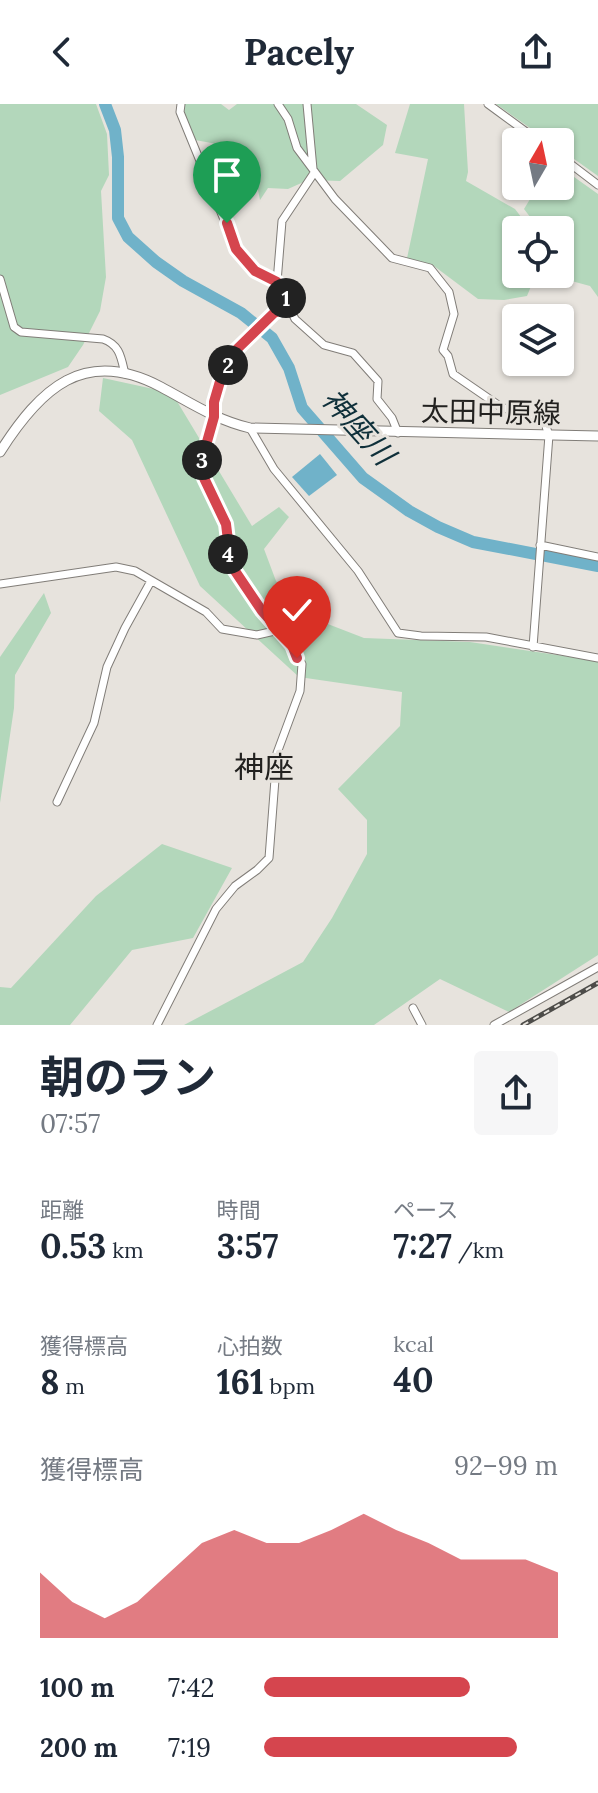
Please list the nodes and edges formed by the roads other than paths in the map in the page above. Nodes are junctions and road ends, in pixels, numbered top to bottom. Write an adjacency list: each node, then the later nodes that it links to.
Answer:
1 (181, 104): 10 (street)
2 (278, 104): 7 (street)
3 (307, 104): 7 (street)
4 (488, 104): 5 (street)
5 (521, 128)
6 (574, 167): 8 (street)
7 (314, 173): 10 (street); 16 (street)
8 (598, 185)
9 (0, 279): 12 (street)
10 (277, 282): 11 (street)
11 (291, 308): 13 (street); 15 (street)
12 (125, 374): 13 (main road, 太田中原線); 18 (main road, 太田中原線)
13 (214, 417): 14 (main road, 太田中原線); 23 (street)
14 (250, 428): 15 (main road, 太田中原線); 24 (street)
15 (398, 433): 16 (main road, 太田中原線)
16 (549, 435): 17 (main road, 太田中原線); 19 (street)
17 (598, 436)
18 (0, 452)
19 (540, 545): 20 (street); 24 (street)
20 (598, 557)
21 (151, 581): 22 (street); 23 (street); 26 (street)
22 (0, 584)
23 (279, 630): 29 (street)
24 (533, 647): 25 (street)
25 (598, 658)
26 (57, 802)
27 (598, 967): 31 (street)
28 (413, 1008): 30 (street)
29 (157, 1025)
30 (422, 1025)
31 (494, 1025)

